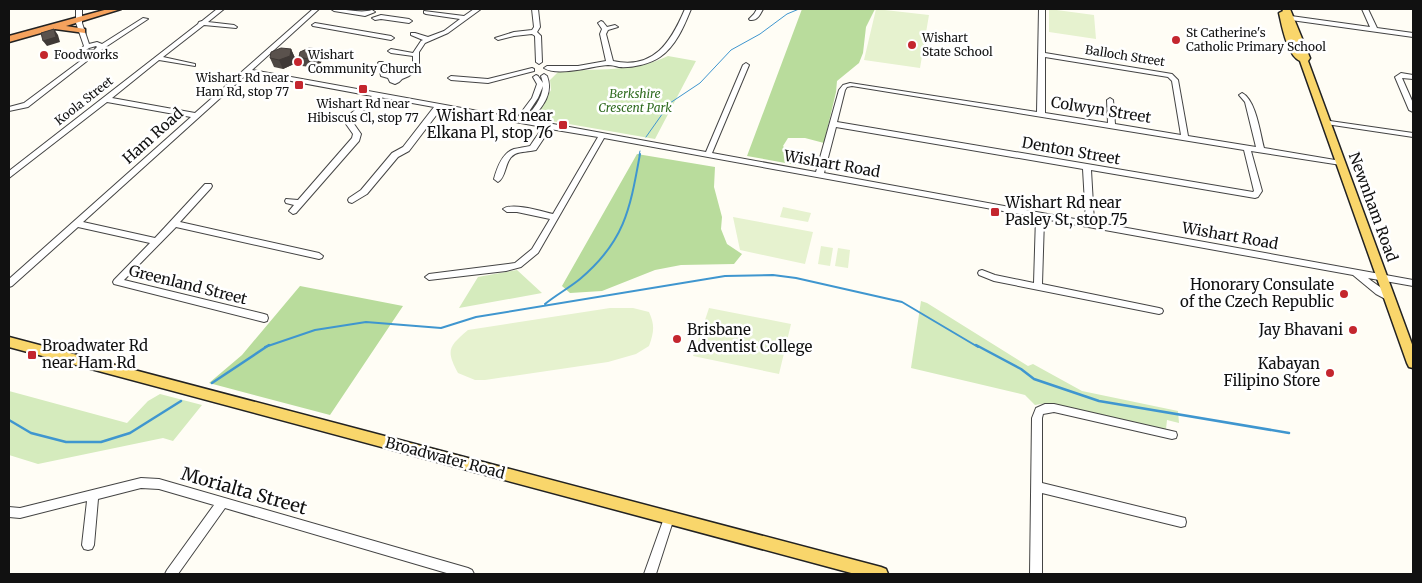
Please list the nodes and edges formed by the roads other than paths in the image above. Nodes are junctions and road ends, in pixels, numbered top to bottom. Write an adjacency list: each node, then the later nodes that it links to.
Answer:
1 (99, 9): 19 (highway)
2 (117, 9): 19 (highway)
3 (221, 9): 21 (street, Koola Street)
4 (316, 9): 47 (street, Ham Road)
5 (334, 9): 14 (street)
6 (478, 9): 15 (street)
7 (535, 9): 26 (street)
8 (688, 9): 42 (street)
9 (760, 9): 18 (street)
10 (1042, 9): 37 (street)
11 (1284, 9): 16 (main road, Newnham Road); 40 (main road, Newnham Road)
12 (1365, 9): 25 (street)
13 (426, 12): 15 (street)
14 (372, 13): 20 (street); 27 (street)
15 (465, 18): 34 (street)
16 (1291, 18): 25 (street); 40 (main road, Newnham Road)
17 (145, 19): 35 (street)
18 (752, 19)
19 (80, 21): 29 (highway); 33 (highway); 35 (street)
20 (410, 21)
21 (201, 23): 23 (street); 39 (street, Koola Street)
22 (316, 26): 27 (street)
23 (234, 27)
24 (615, 27): 42 (street)
25 (1374, 29): 30 (street)
26 (534, 32): 32 (street); 45 (street)
27 (364, 33): 31 (street)
28 (413, 34): 34 (street)
29 (9, 35)
30 (1413, 35)
31 (391, 38)
32 (498, 38)
33 (9, 39)
34 (427, 39): 38 (street)
35 (89, 49): 56 (street)
36 (391, 51): 38 (street)
37 (1041, 54): 58 (street); 67 (street, Balloch Street)
38 (416, 55): 41 (street)
39 (157, 58): 43 (street); 53 (street, Koola Street)
40 (1304, 61): 61 (main road, Newnham Road)
41 (382, 63)
42 (610, 63): 46 (street)
43 (193, 65)
44 (746, 65): 70 (street)
45 (544, 69): 46 (street); 48 (street); 60 (street)
46 (559, 69)
47 (246, 71): 51 (street, Wishart Road); 59 (street, Ham Road)
48 (534, 73): 50 (street); 60 (street)
49 (1413, 77): 57 (street)
50 (451, 78)
51 (378, 95): 55 (street, Wishart Road); 79 (street)
52 (1242, 96): 69 (street)
53 (105, 99): 59 (street); 73 (street, Koola Street)
54 (1110, 100): 64 (street)
55 (439, 106): 60 (street, Wishart Road); 77 (street)
56 (9, 109)
57 (1413, 110)
58 (1040, 114): 62 (street, Colwyn Street); 64 (street, Colwyn Street)
59 (197, 116): 84 (street, Ham Road)
60 (522, 122): 63 (street, Wishart Road)
61 (1326, 122): 65 (street); 71 (main road, Newnham Road)
62 (833, 124): 72 (street, Denton Street); 74 (street)
63 (548, 126): 66 (street, Wishart Road); 75 (street)
64 (1112, 126): 67 (street, Colwyn Street)
65 (1413, 135)
66 (602, 136): 70 (street, Wishart Road); 83 (street)
67 (1185, 137): 68 (street, Colwyn Street)
68 (1247, 148): 69 (street, Colwyn Street); 72 (street, Denton Street)
69 (1261, 150): 71 (street, Colwyn Street)
70 (708, 156): 74 (street, Wishart Road)
71 (1341, 163): 92 (main road, Newnham Road)
72 (1087, 167): 86 (street)
73 (9, 175)
74 (820, 176): 82 (street, Wishart Road)
75 (498, 179)
76 (208, 186): 85 (street, Greenland Street)
77 (352, 200)
78 (289, 201): 79 (street)
79 (300, 203): 81 (street)
80 (507, 209): 83 (street)
81 (293, 211)
82 (1040, 216): 86 (street, Wishart Road); 95 (street)
83 (555, 217): 91 (street)
84 (77, 224): 87 (street); 94 (street, Ham Road)
85 (174, 224): 87 (street, Greenland Street); 88 (street)
86 (1090, 225): 90 (street, Wishart Road)
87 (156, 241): 98 (street, Greenland Street)
88 (319, 256)
89 (982, 273): 95 (street)
90 (1355, 273): 92 (street, Wishart Road); 96 (street)
91 (429, 277)
92 (1383, 278): 93 (street, Wishart Road); 96 (main road, Newnham Road)
93 (1413, 283)
94 (9, 284)
95 (1038, 287): 97 (street)
96 (1391, 300): 100 (main road, Newnham Road)
97 (1160, 311)
98 (264, 318)
99 (9, 342): 106 (main road, Broadwater Road)
100 (1413, 363)
101 (1172, 435): 102 (street)
102 (1037, 486): 107 (street); 113 (street)
103 (93, 495): 104 (street, Morialta Street); 105 (street, Morialta Street); 108 (street)
104 (222, 503): 109 (street); 110 (street, Morialta Street)
105 (9, 512)
106 (670, 518): 111 (street); 112 (main road, Broadwater Road)
107 (1182, 522)
108 (88, 546)
109 (171, 574)
110 (468, 574)
111 (650, 574)
112 (881, 574)
113 (1036, 574)

